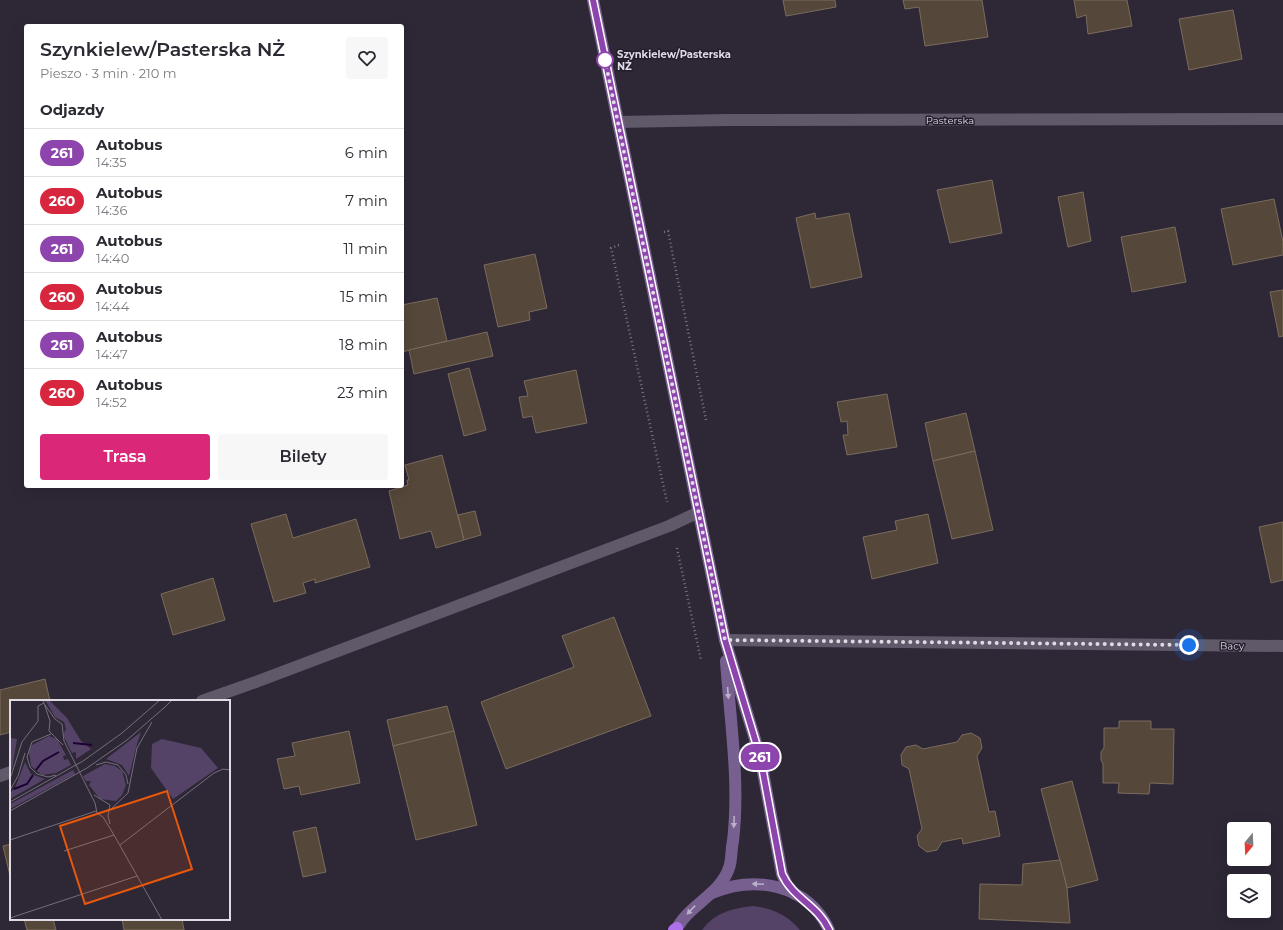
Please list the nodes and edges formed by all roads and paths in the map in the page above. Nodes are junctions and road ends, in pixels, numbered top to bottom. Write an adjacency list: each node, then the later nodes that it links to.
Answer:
1 (592, 0): 3 (main road)
2 (1283, 119): 3 (street, Pasterska)
3 (618, 122): 4 (main road)
4 (699, 512): 5 (main road); 7 (street)
5 (725, 640): 6 (street, Bacy); 10 (main road, one-way to 10); 11 (main road)
6 (1283, 646)
7 (205, 700)
8 (10, 772): 9 (street)
9 (0, 776)
10 (709, 894): 11 (main road, one-way to 10); 12 (main road, one-way to 12)
11 (795, 894): 13 (main road)
12 (676, 929)
13 (829, 930)

